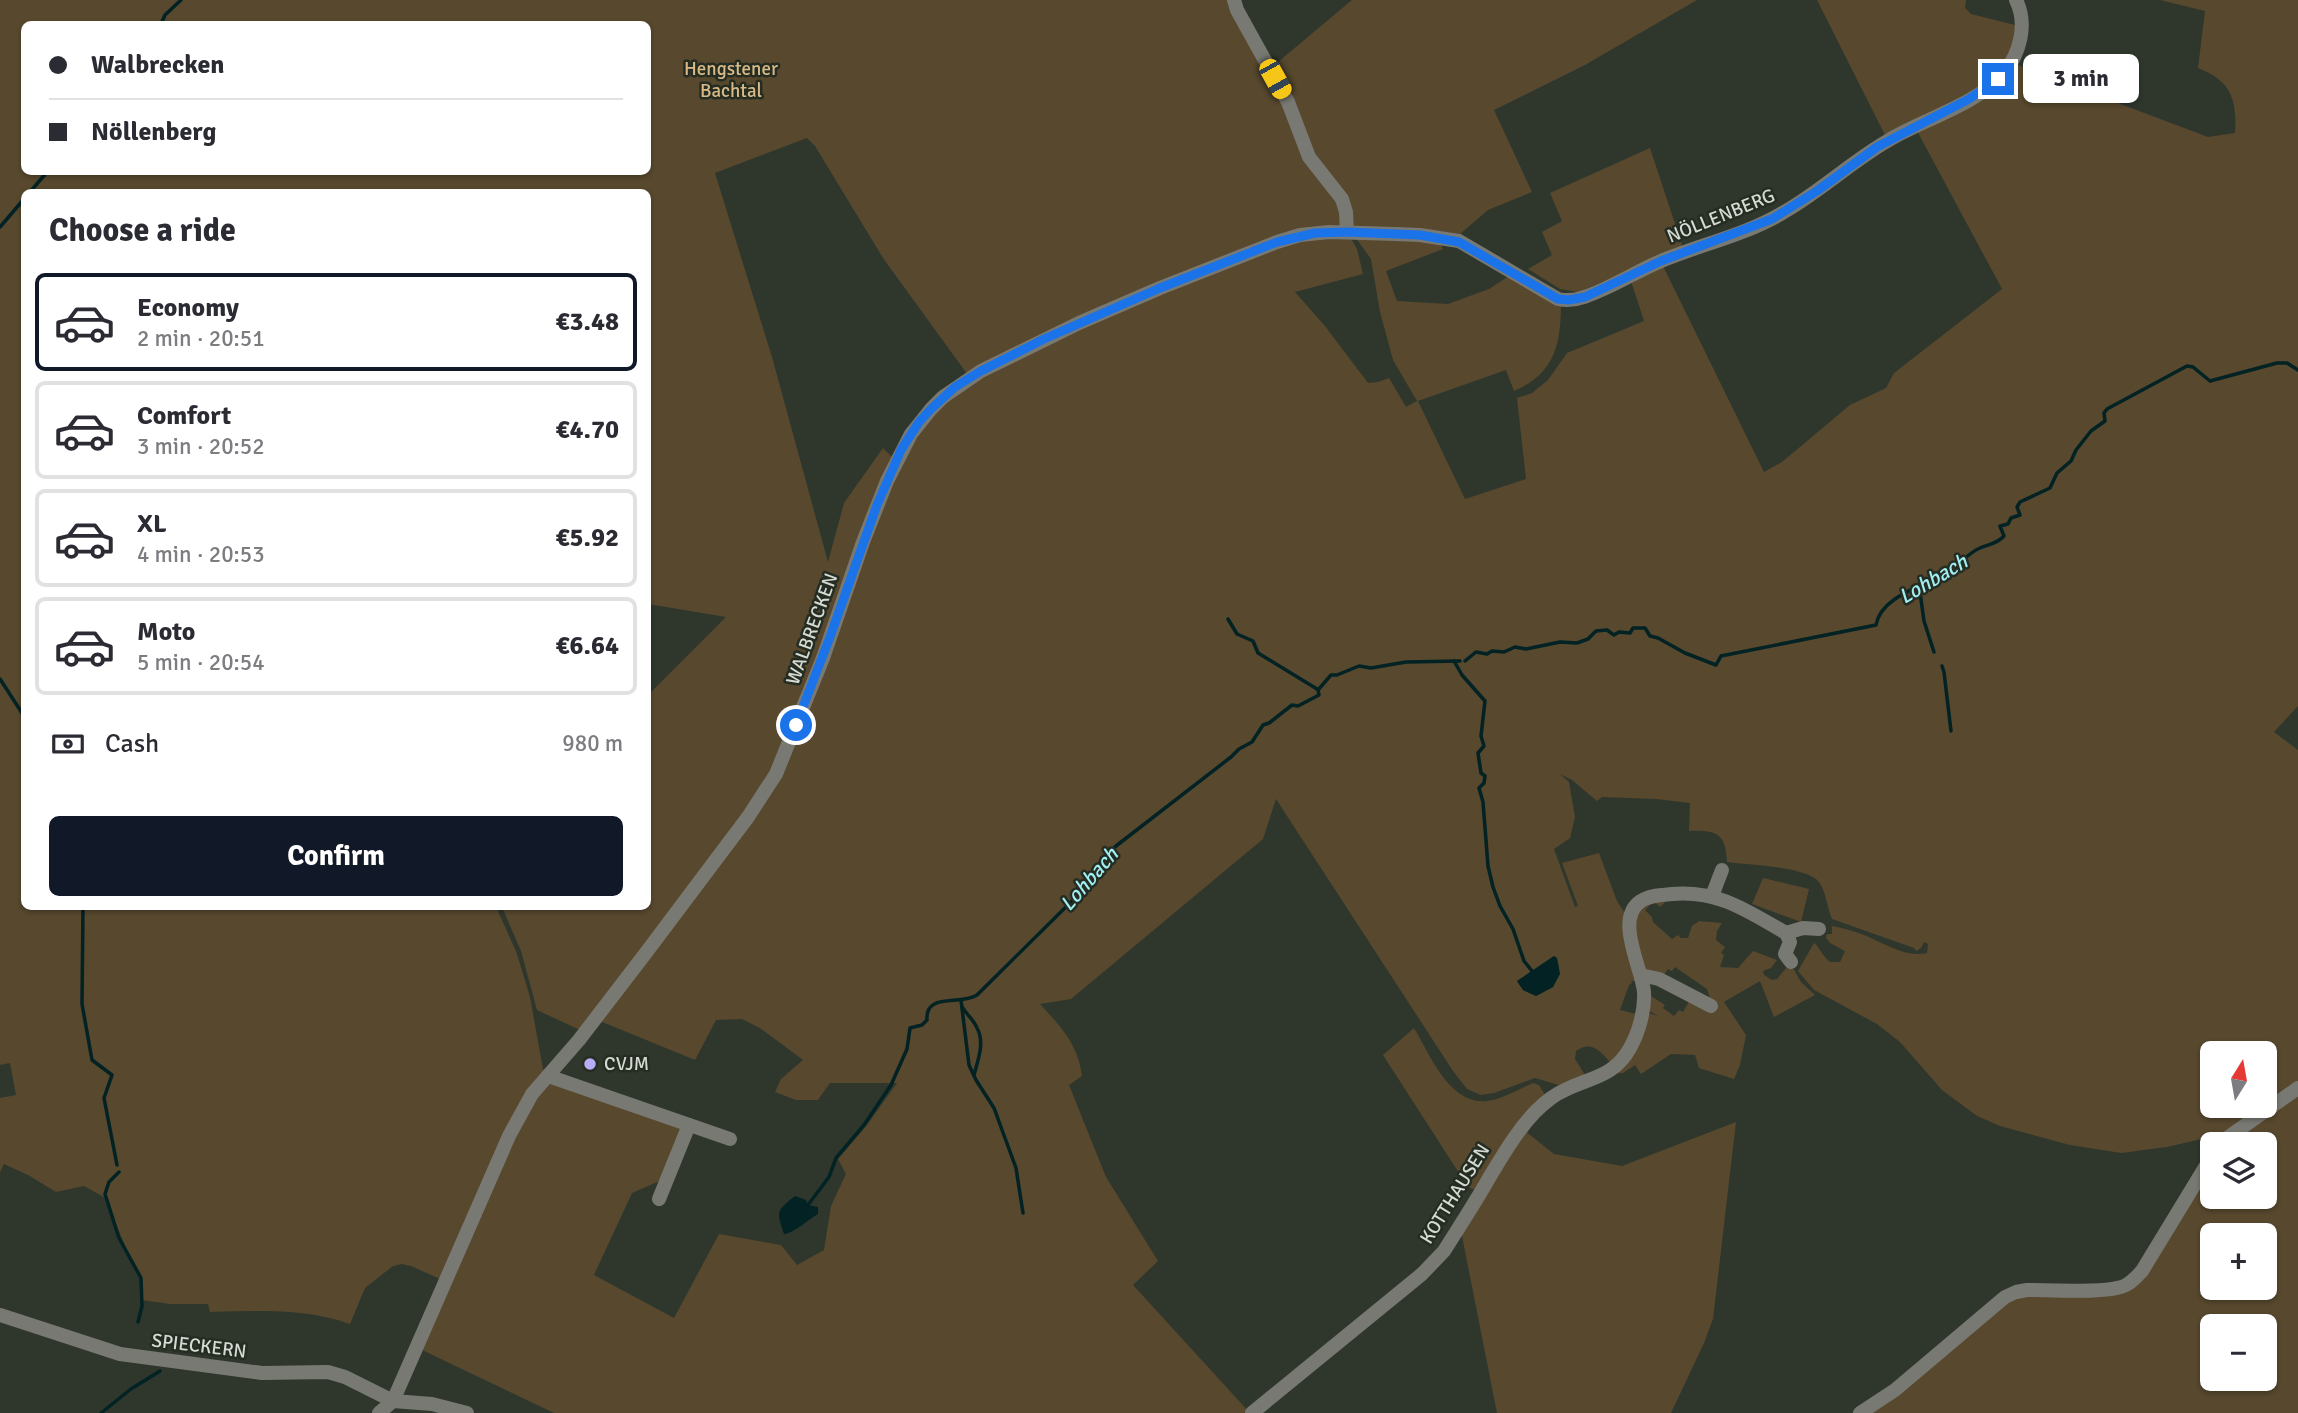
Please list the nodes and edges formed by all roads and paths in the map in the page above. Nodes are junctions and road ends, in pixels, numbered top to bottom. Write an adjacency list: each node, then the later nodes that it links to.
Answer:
1 (1234, 0): 3 (street)
2 (2017, 0): 3 (street, NÖLLENBERG)
3 (1347, 232): 4 (street, NÖLLENBERG)
4 (1277, 242): 12 (street, WALBRECKEN)
5 (1722, 870): 6 (street)
6 (1712, 897): 8 (street, KOTTHAUSEN); 10 (street, KOTTHAUSEN)
7 (1819, 929): 8 (street)
8 (1786, 933): 9 (street)
9 (1791, 962)
10 (1641, 975): 11 (street); 23 (street, KOTTHAUSEN)
11 (1710, 1006)
12 (548, 1076): 14 (street); 20 (street, WALBRECKEN)
13 (2298, 1088): 15 (street)
14 (689, 1125): 16 (street); 18 (street)
15 (2236, 1132)
16 (730, 1139)
17 (2200, 1176): 24 (street)
18 (659, 1199)
19 (0, 1315): 20 (street, SPIECKERN)
20 (393, 1401): 21 (street); 22 (street, SPIECKERN)
21 (379, 1413)
22 (467, 1413)
23 (1252, 1413)
24 (1860, 1413)

